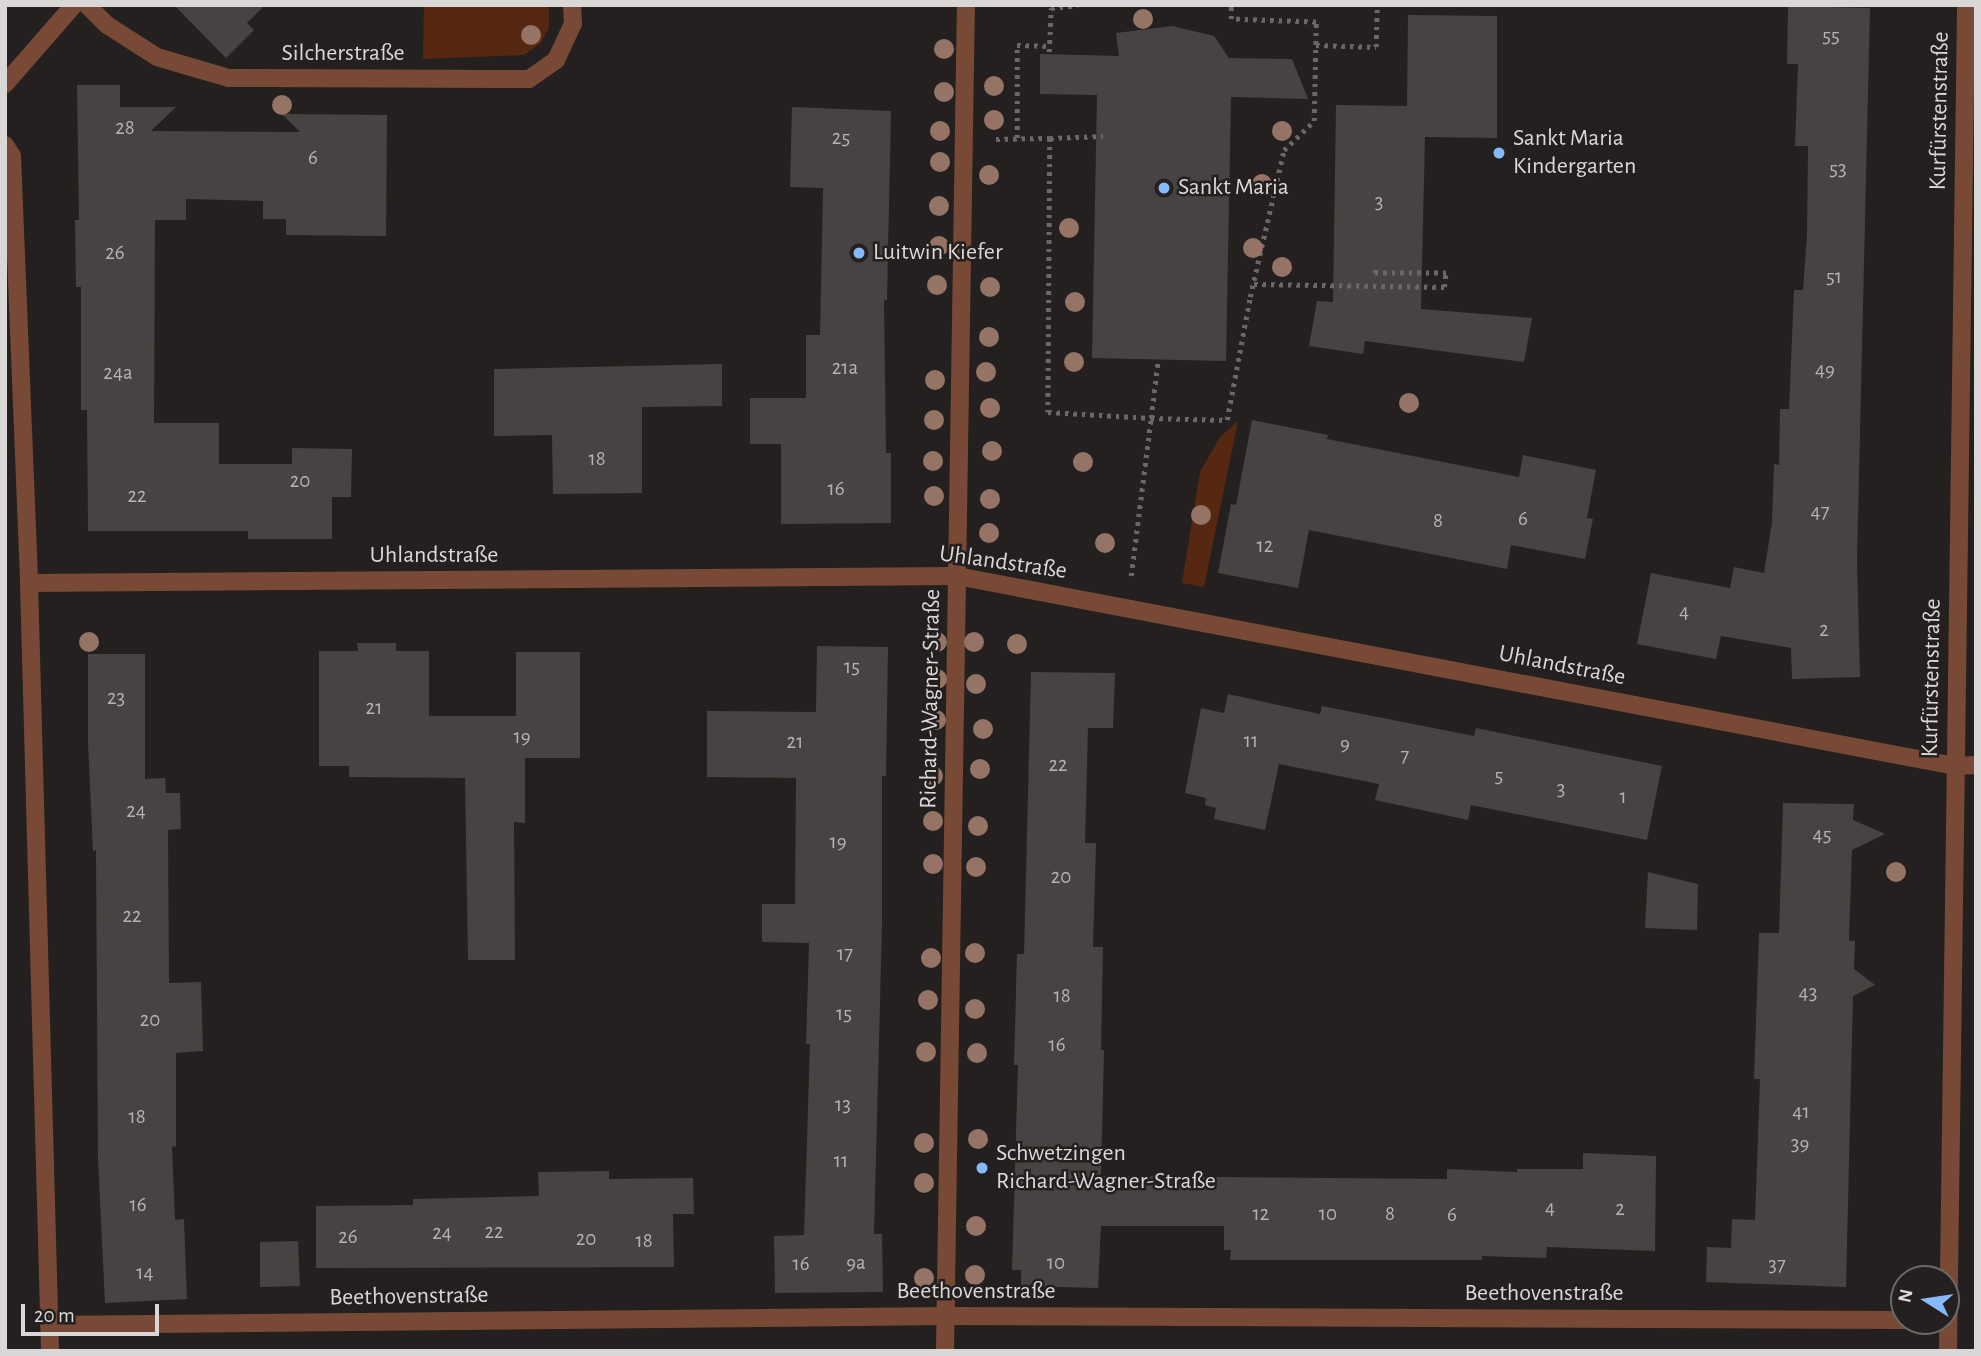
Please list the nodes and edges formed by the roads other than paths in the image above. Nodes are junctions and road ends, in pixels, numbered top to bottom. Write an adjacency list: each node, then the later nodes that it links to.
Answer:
1 (74, 5): 6 (street)
2 (87, 5): 3 (street, Silcherstraße)
3 (572, 5)
4 (966, 5): 8 (street, Richard-Wagner-Straße)
5 (1966, 5): 11 (street, Kurfürstenstraße)
6 (5, 84)
7 (5, 145): 9 (street)
8 (957, 576): 9 (street, Uhlandstraße); 11 (street, Uhlandstraße); 13 (street, Richard-Wagner-Straße)
9 (29, 583): 15 (street)
10 (1976, 765): 11 (street, Uhlandstraße)
11 (1955, 766): 12 (street, Kurfürstenstraße)
12 (1948, 1265)
13 (946, 1316): 14 (street, Beethovenstraße); 15 (street, Beethovenstraße); 17 (street, Richard-Wagner-Straße)
14 (1890, 1320)
15 (49, 1325): 16 (street)
16 (50, 1351)
17 (945, 1351)

